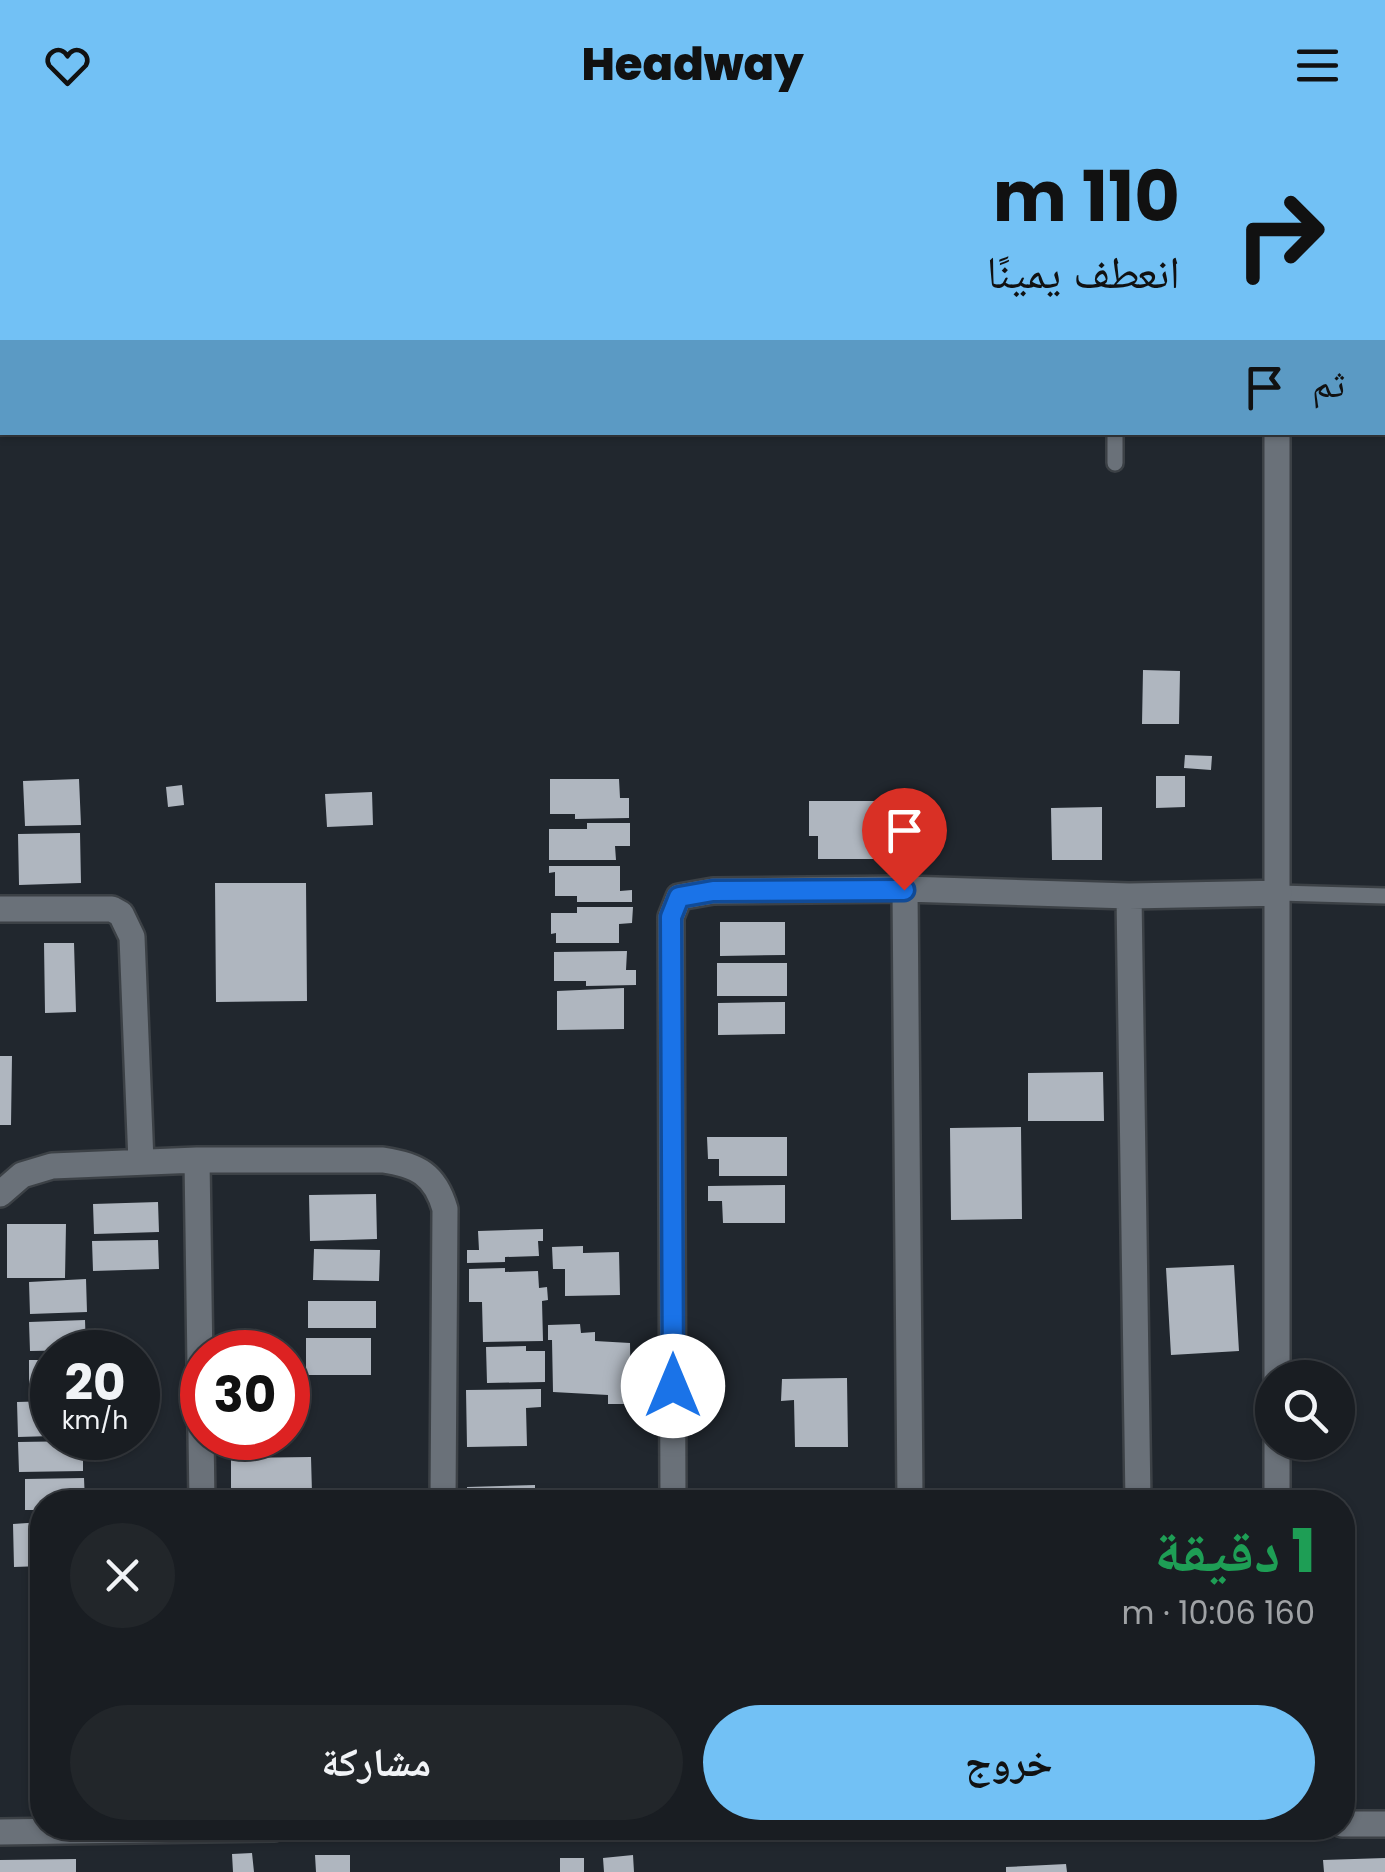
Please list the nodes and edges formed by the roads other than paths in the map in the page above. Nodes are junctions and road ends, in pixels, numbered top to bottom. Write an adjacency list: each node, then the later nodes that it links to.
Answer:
1 (1115, 435): 3 (lane)
2 (1277, 435): 5 (street)
3 (1115, 463)
4 (904, 890): 6 (street); 16 (street); 17 (street)
5 (1279, 894): 6 (street); 7 (lane); 12 (street)
6 (1130, 896): 18 (street)
7 (1385, 896)
8 (0, 910): 10 (street)
9 (197, 1160): 10 (street); 14 (street); 15 (street)
10 (141, 1162): 11 (street)
11 (0, 1194)
12 (1277, 1360)
13 (1277, 1460): 19 (street)
14 (202, 1490)
15 (443, 1490)
16 (673, 1490)
17 (910, 1490)
18 (1138, 1490)
19 (1277, 1490)
20 (1355, 1824): 21 (street)
21 (1385, 1824)
22 (30, 1831): 23 (street)
23 (0, 1832)

